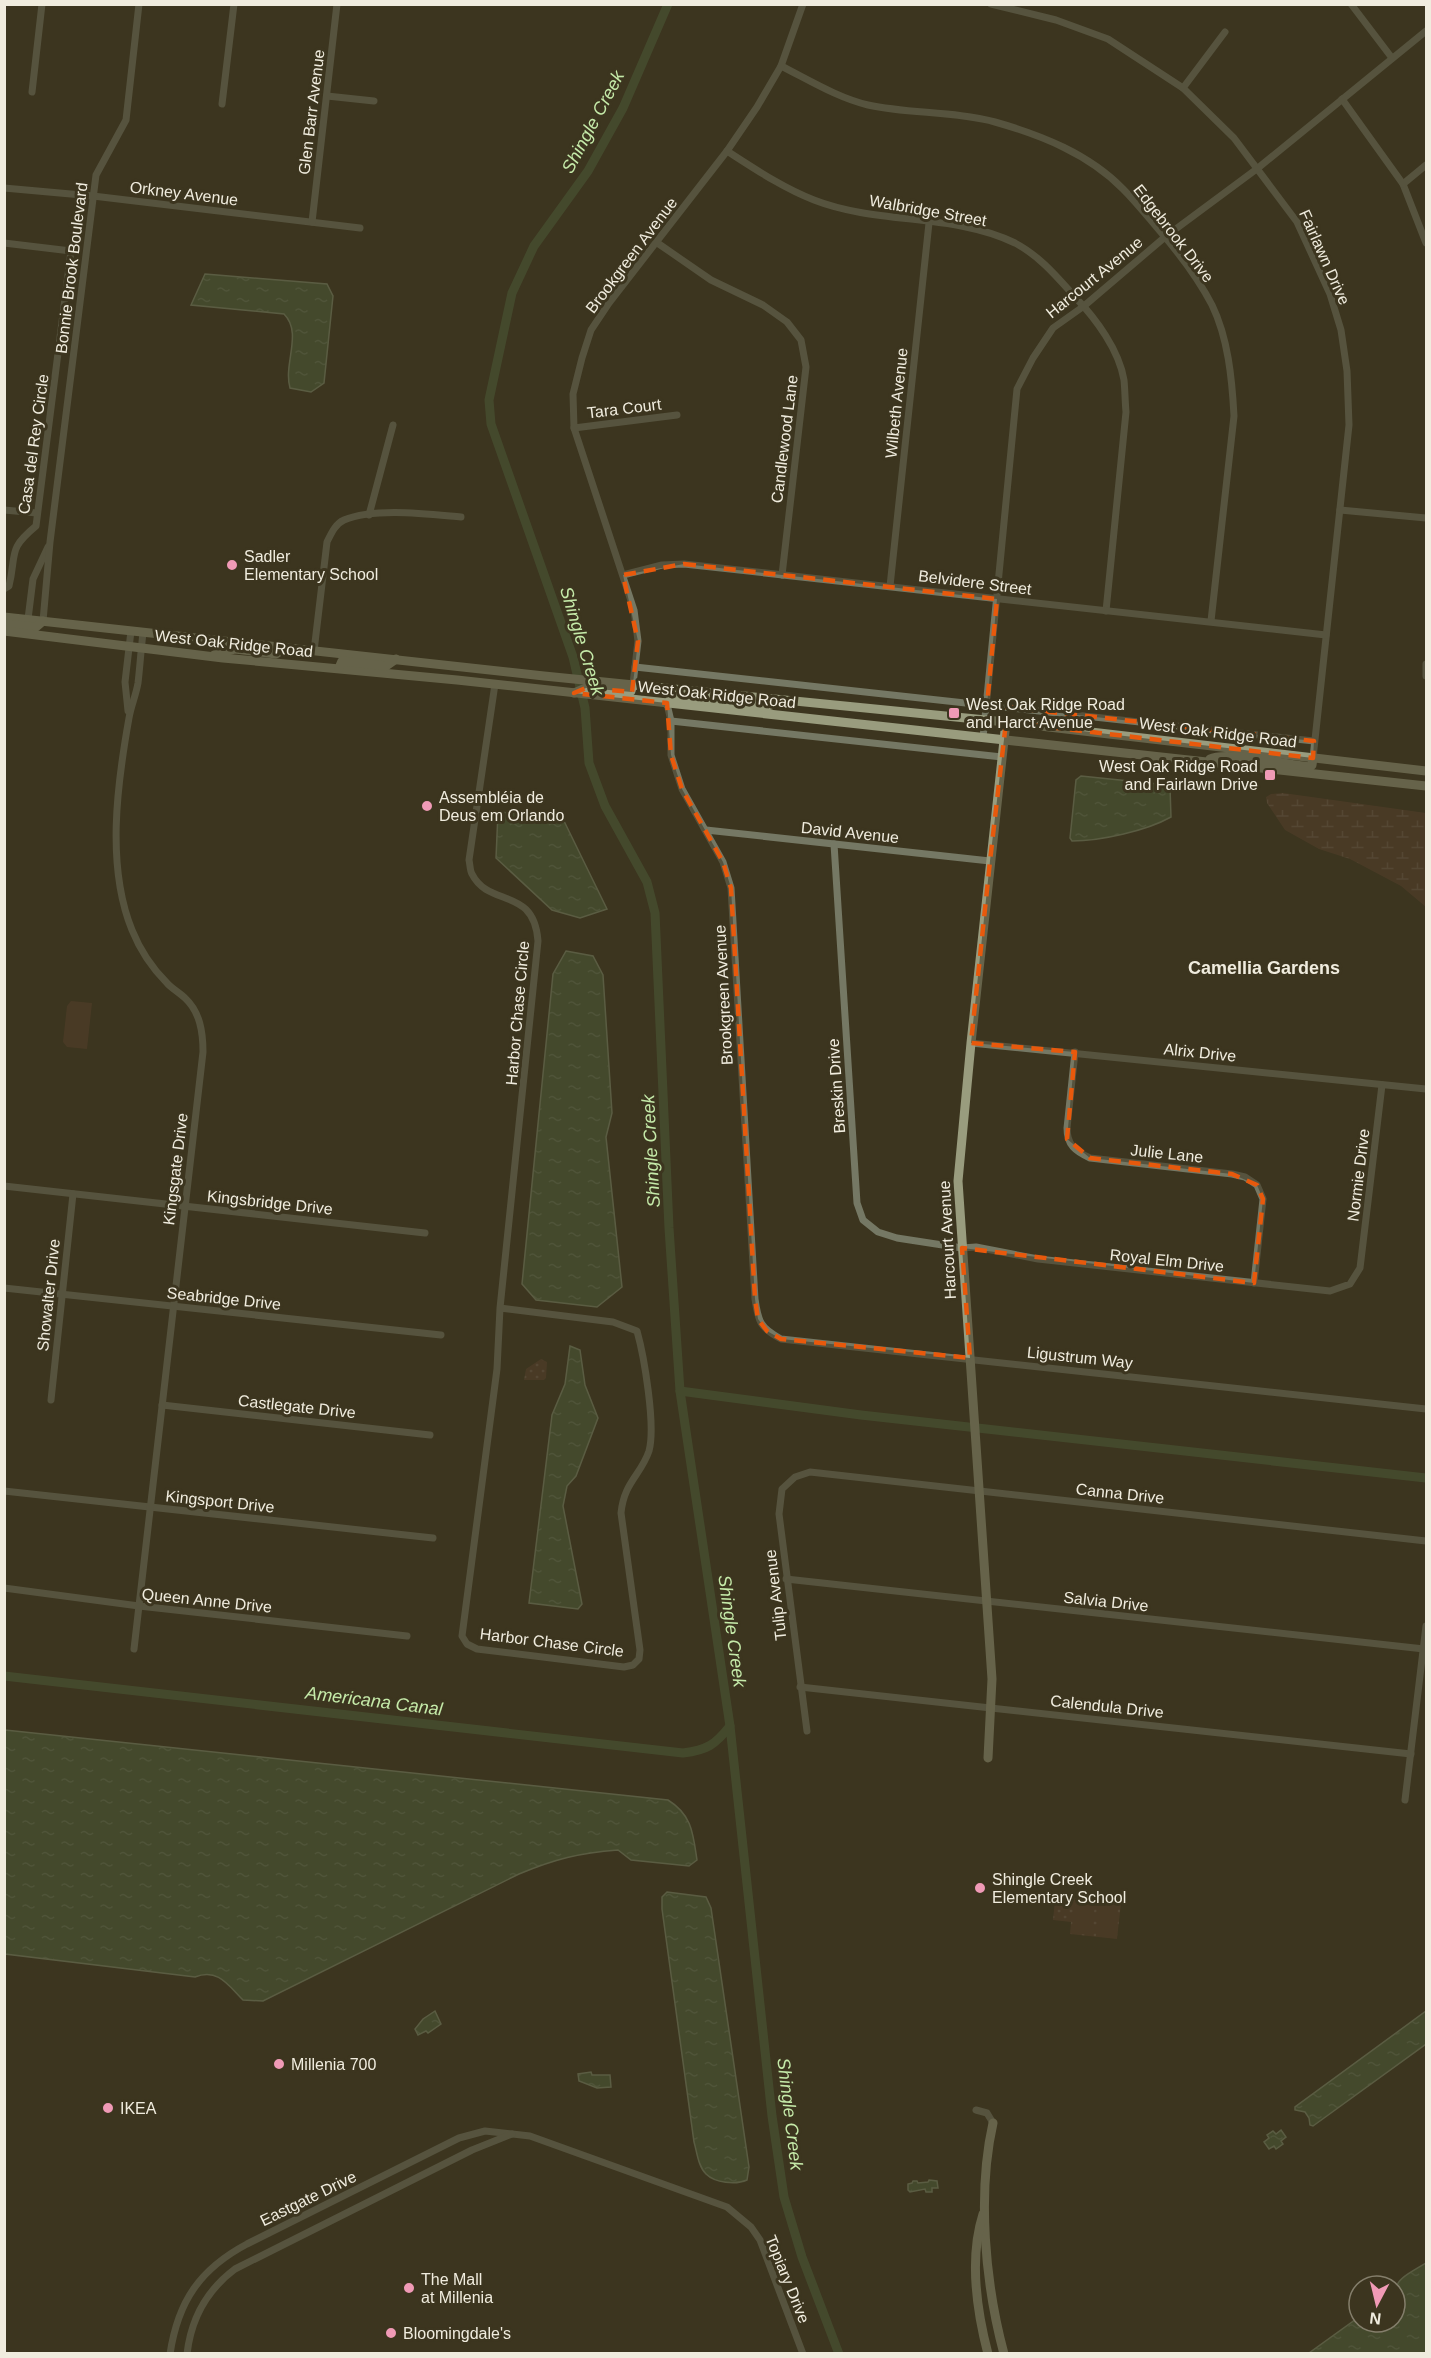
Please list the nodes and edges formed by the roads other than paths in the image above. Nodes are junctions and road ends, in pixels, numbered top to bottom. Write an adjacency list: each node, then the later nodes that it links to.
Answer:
1 (42, 4): 13 (street)
2 (139, 4): 23 (street, Bonnie Brook Boulevard)
3 (234, 4): 17 (street)
4 (337, 4): 14 (street, Glen Barr Avenue)
5 (803, 4): 11 (street, Brookgreen Avenue)
6 (991, 4): 12 (street, Fairlawn Drive)
7 (1351, 4): 10 (street)
8 (1426, 31): 10 (street, Harcourt Avenue)
9 (1225, 32): 12 (street)
10 (1392, 58): 15 (street, Harcourt Avenue)
11 (781, 66): 18 (street, Brookgreen Avenue); 27 (street, Edgebrook Drive)
12 (1183, 88): 20 (street, Fairlawn Drive)
13 (32, 92)
14 (327, 96): 16 (street); 24 (street, Glen Barr Avenue)
15 (1342, 99): 20 (street, Harcourt Avenue); 21 (street)
16 (374, 101)
17 (222, 104)
18 (727, 151): 25 (street, Walbridge Street); 28 (street, Brookgreen Avenue)
19 (1426, 165): 21 (street)
20 (1258, 168): 27 (street, Harcourt Avenue); 36 (street, Fairlawn Drive)
21 (1403, 184): 30 (street)
22 (4, 188): 23 (street, Orkney Avenue)
23 (93, 196): 24 (street, Orkney Avenue); 41 (street, Bonnie Brook Boulevard)
24 (312, 222): 26 (street, Orkney Avenue)
25 (929, 223): 31 (street, Walbridge Street); 44 (street, Wilbeth Avenue)
26 (360, 228)
27 (1165, 237): 31 (street, Harcourt Avenue); 51 (street, Edgebrook Drive)
28 (656, 242): 34 (street, Brookgreen Avenue); 43 (street, Candlewood Lane)
29 (4, 243): 37 (street, Casa del Rey Circle)
30 (1426, 243)
31 (1084, 306): 46 (street, Harcourt Avenue); 47 (street, Walbridge Street)
32 (677, 415): 34 (street, Tara Court)
33 (393, 425): 38 (street)
34 (574, 428): 42 (street, Brookgreen Avenue)
35 (4, 510): 37 (street)
36 (1340, 510): 40 (street); 56 (street, Fairlawn Drive)
37 (37, 513): 45 (street, Casa del Rey Circle)
38 (369, 515): 39 (street); 60 (street)
39 (461, 517)
40 (1426, 518)
41 (50, 542): 49 (street, Bonnie Brook Boulevard); 50 (street, Bonnie Brook Boulevard)
42 (623, 575): 43 (street, Belvidere Street); 64 (street, Brookgreen Avenue)
43 (782, 575): 44 (street, Belvidere Street)
44 (890, 586): 46 (street, Belvidere Street)
45 (4, 589)
46 (997, 599): 47 (street, Belvidere Street); 73 (street, Harcourt Avenue)
47 (1106, 611): 51 (street, Belvidere Street)
48 (4, 617): 49 (street, West Oak Ridge Road)
49 (28, 619): 50 (street, West Oak Ridge Road)
50 (43, 621): 52 (street); 54 (street, West Oak Ridge Road)
51 (1211, 621): 56 (street, Belvidere Street)
52 (4, 624)
53 (4, 631): 57 (street, West Oak Ridge Road)
54 (131, 631): 55 (street, West Oak Ridge Road); 57 (street, Kingsgate Drive)
55 (143, 633): 58 (street, Kingsgate Drive); 59 (street, West Oak Ridge Road)
56 (1326, 635): 80 (street, Fairlawn Drive)
57 (130, 646): 58 (street, West Oak Ridge Road); 74 (street, Kingsgate Drive)
58 (141, 648): 61 (street, West Oak Ridge Road); 74 (street, Kingsgate Drive)
59 (285, 648): 60 (street, West Oak Ridge Road); 61 (street)
60 (314, 651): 62 (street, West Oak Ridge Road)
61 (209, 657): 65 (street, West Oak Ridge Road)
62 (396, 659): 65 (street); 69 (street, West Oak Ridge Road)
63 (1426, 664): 66 (street)
64 (635, 667): 69 (street, Brookgreen Avenue); 73 (street)
65 (339, 668): 68 (street, West Oak Ridge Road)
66 (1426, 669): 67 (street)
67 (1426, 676)
68 (495, 684): 70 (street, West Oak Ridge Road); 104 (street, Harbor Chase Circle)
69 (633, 684): 70 (street); 71 (street, West Oak Ridge Road)
70 (574, 693): 72 (street, West Oak Ridge Road)
71 (785, 700): 72 (street); 75 (street, West Oak Ridge Road)
72 (667, 704): 76 (street, Brookgreen Avenue); 78 (street, West Oak Ridge Road)
73 (987, 705): 75 (street, Harcourt Avenue); 80 (street)
74 (129, 716): 95 (street, Kingsgate Drive)
75 (985, 720): 77 (street, West Oak Ridge Road); 78 (street, Harcourt Avenue)
76 (671, 721): 81 (street); 86 (street, Brookgreen Avenue)
77 (1006, 722): 79 (street, Harcourt Avenue); 82 (street, West Oak Ridge Road)
78 (983, 738): 79 (street, West Oak Ridge Road)
79 (1004, 740): 81 (street, Harcourt Avenue); 83 (street, West Oak Ridge Road)
80 (1314, 741): 82 (street, Fairlawn Drive)
81 (1002, 757): 88 (street, Harcourt Avenue)
82 (1313, 758): 83 (street); 84 (street, West Oak Ridge Road)
83 (1207, 762): 85 (street, West Oak Ridge Road)
84 (1426, 771)
85 (1426, 786)
86 (706, 830): 87 (street, David Avenue); 102 (street, Brookgreen Avenue)
87 (834, 844): 88 (street, David Avenue); 97 (street, Breskin Drive)
88 (990, 861): 89 (street, Harcourt Avenue)
89 (971, 1043): 90 (street, Alrix Drive); 97 (street, Harcourt Avenue)
90 (1075, 1052): 91 (street, Alrix Drive); 99 (street, Julie Lane)
91 (1382, 1085): 92 (street, Alrix Drive); 98 (street, Normie Drive)
92 (1426, 1089)
93 (4, 1186): 94 (street, Kingsbridge Drive)
94 (73, 1194): 95 (street, Kingsbridge Drive); 101 (street, Showalter Drive)
95 (184, 1206): 96 (street, Kingsbridge Drive); 103 (street, Kingsgate Drive)
96 (425, 1233)
97 (962, 1248): 99 (street, Royal Elm Drive); 106 (street, Harcourt Avenue)
98 (1360, 1268): 99 (street, Royal Elm Drive)
99 (1254, 1283)
100 (4, 1288): 101 (street, Seabridge Drive)
101 (62, 1294): 103 (street, Seabridge Drive); 107 (street, Showalter Drive)
102 (755, 1299): 106 (street, Ligustrum Way)
103 (173, 1306): 105 (street, Seabridge Drive); 108 (street, Kingsgate Drive)
104 (500, 1308): 104 (street, Harbor Chase Circle)
105 (441, 1335)
106 (970, 1358): 109 (street, Ligustrum Way); 112 (street, Harcourt Avenue)
107 (51, 1400)
108 (162, 1405): 110 (street, Castlegate Drive); 114 (street, Kingsgate Drive)
109 (1426, 1409)
110 (430, 1435)
111 (810, 1472): 112 (street, Canna Drive); 117 (street, Tulip Avenue)
112 (979, 1490): 116 (street, Canna Drive); 119 (street, Harcourt Avenue)
113 (4, 1491): 114 (street, Kingsport Drive)
114 (150, 1506): 115 (street, Kingsport Drive); 120 (street, Kingsgate Drive)
115 (433, 1538)
116 (1426, 1541)
117 (786, 1579): 119 (street, Salvia Drive); 125 (street, Tulip Avenue)
118 (4, 1588): 120 (street, Queen Anne Drive)
119 (986, 1601): 124 (street, Salvia Drive); 126 (street, Harcourt Avenue)
120 (139, 1606): 122 (street, Queen Anne Drive); 123 (street, Kingsgate Drive)
121 (1426, 1626): 124 (street)
122 (407, 1636)
123 (134, 1649)
124 (1424, 1649): 128 (street)
125 (800, 1687): 126 (street, Calendula Drive); 127 (street, Tulip Avenue)
126 (992, 1707): 128 (street, Calendula Drive); 129 (street, Harcourt Avenue)
127 (807, 1731)
128 (1411, 1754): 130 (street)
129 (988, 1758)
130 (1406, 1800)
131 (976, 2110): 132 (street)
132 (993, 2123): 135 (street)
133 (512, 2134): 134 (street, Eastgate Drive); 136 (street, Eastgate Drive); 137 (street, Eastgate Drive)
134 (710, 2200): 138 (street, Topiary Drive)
135 (985, 2208): 139 (street); 140 (street)
136 (170, 2354)
137 (187, 2354)
138 (803, 2354)
139 (988, 2354)
140 (1004, 2354)

